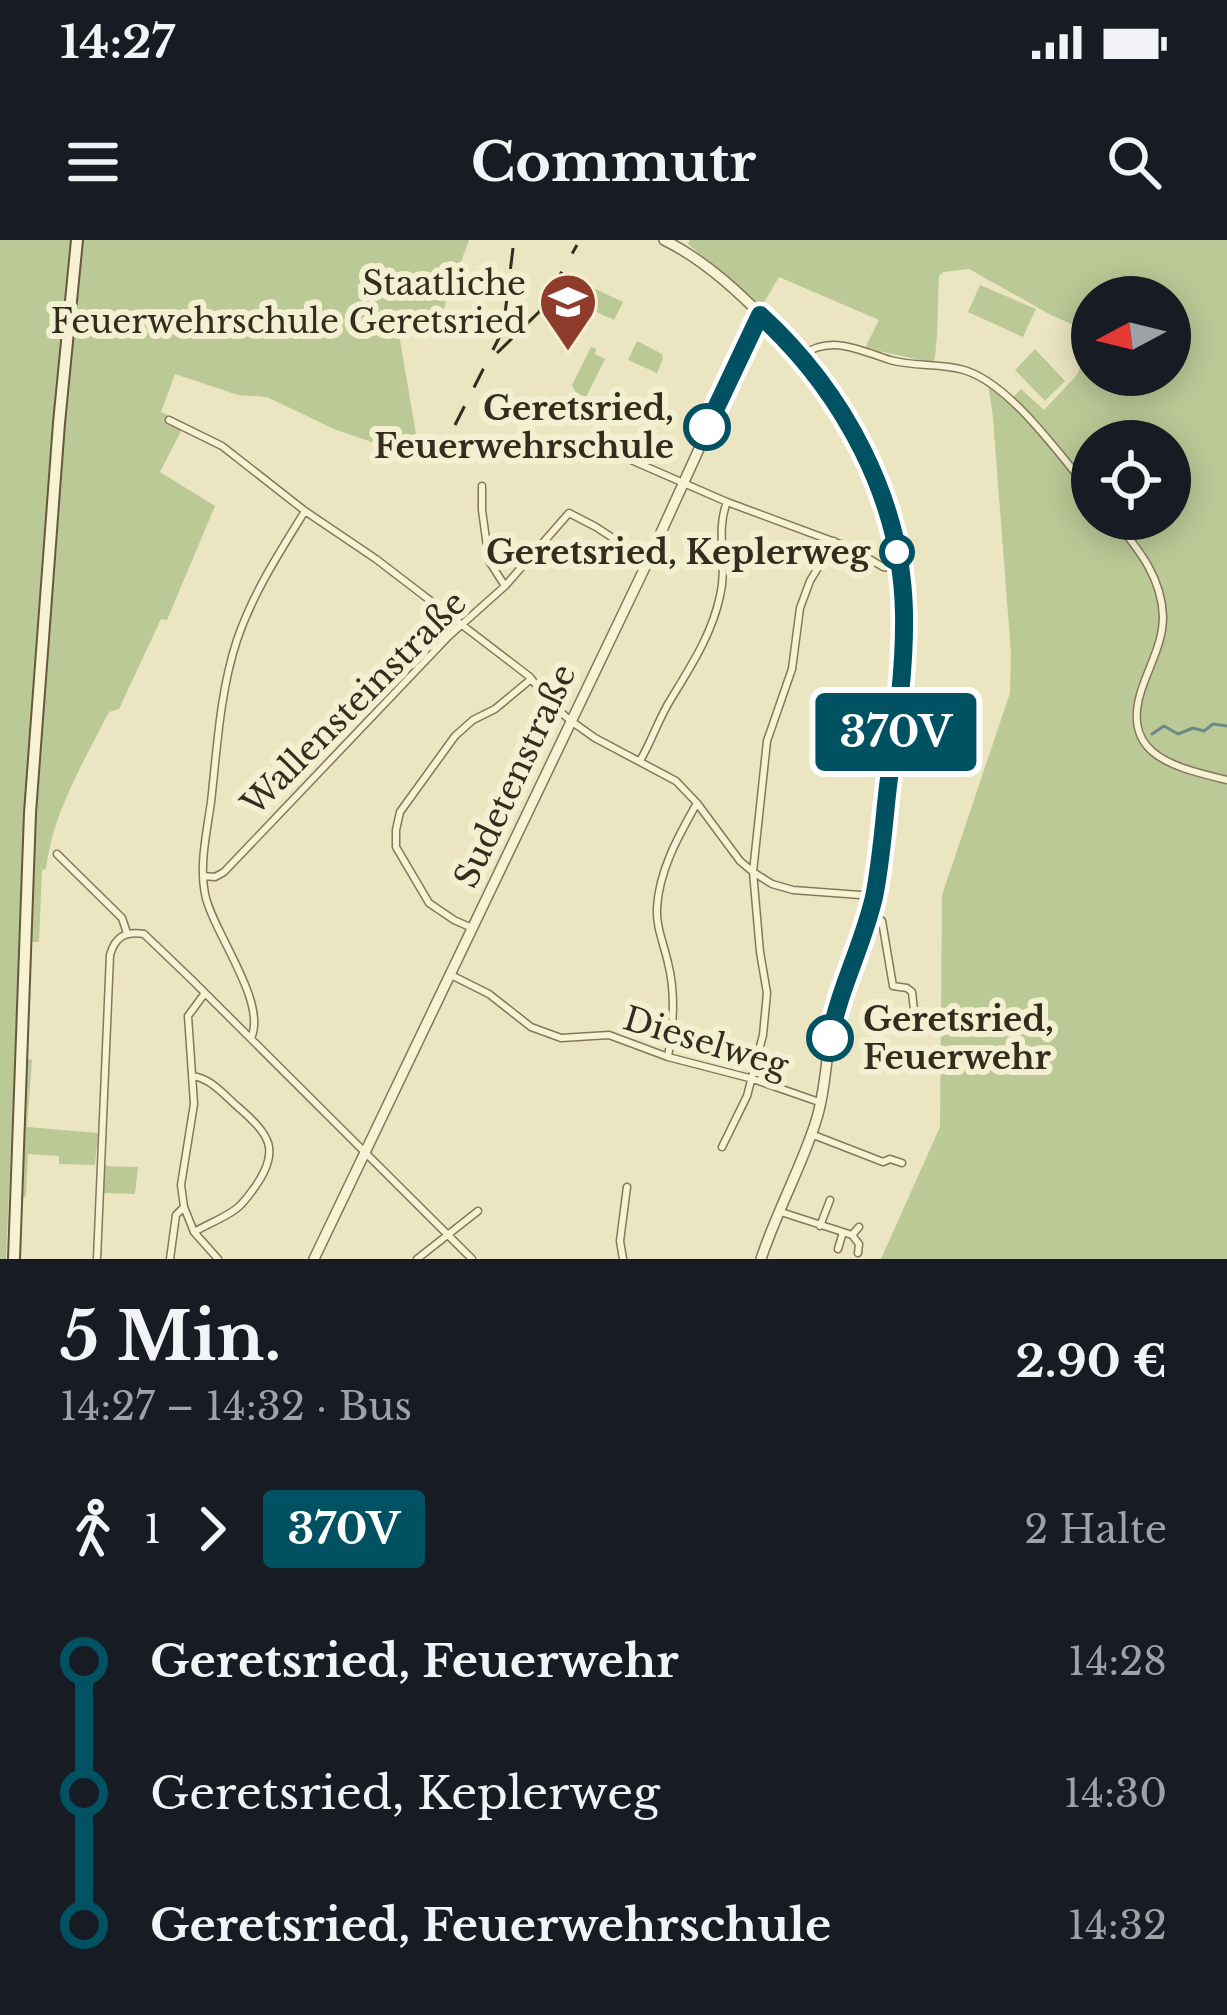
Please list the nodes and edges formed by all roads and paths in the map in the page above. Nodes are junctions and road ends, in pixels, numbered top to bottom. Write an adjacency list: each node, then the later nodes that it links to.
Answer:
1 (77, 240): 54 (main road)
2 (664, 240): 3 (street)
3 (760, 315): 4 (street); 8 (street, Sudetenstraße)
4 (801, 356): 7 (street); 15 (street)
5 (169, 419): 11 (street)
6 (624, 457): 8 (street)
7 (1071, 468)
8 (684, 481): 10 (street); 14 (street, Sudetenstraße)
9 (482, 486): 16 (street)
10 (727, 502): 13 (street); 20 (street)
11 (305, 511): 17 (street); 25 (street)
12 (1130, 540): 21 (street)
13 (835, 541): 15 (street); 24 (street)
14 (648, 561): 16 (street, Wallensteinstraße); 19 (street, Sudetenstraße)
15 (900, 569): 26 (street)
16 (506, 586): 17 (street, Wallensteinstraße)
17 (463, 626): 18 (street); 25 (street, Wallensteinstraße)
18 (531, 679): 19 (street); 28 (street)
19 (571, 722): 20 (street); 28 (street, Sudetenstraße)
20 (640, 761): 22 (street)
21 (1227, 780)
22 (697, 803): 24 (street); 34 (street)
23 (57, 854): 29 (street)
24 (753, 872): 26 (street); 36 (street)
25 (203, 876): 33 (street)
26 (874, 896): 27 (street)
27 (868, 915): 32 (street); 37 (street)
28 (472, 928): 30 (street, Sudetenstraße)
29 (127, 933): 31 (street); 55 (street)
30 (449, 974): 34 (street, Dieselweg); 40 (street, Sudetenstraße)
31 (205, 994): 33 (street); 35 (street)
32 (914, 1010)
33 (251, 1038): 40 (street)
34 (668, 1057): 36 (street, Dieselweg)
35 (192, 1076): 44 (street); 49 (street)
36 (753, 1079): 37 (street, Dieselweg); 39 (street)
37 (821, 1103): 38 (street)
38 (811, 1135): 41 (street); 46 (street)
39 (722, 1147)
40 (367, 1151): 51 (street); 58 (street, Sudetenstraße)
41 (902, 1163)
42 (627, 1187): 61 (street)
43 (830, 1200): 47 (street)
44 (184, 1207): 49 (street); 56 (street)
45 (478, 1211): 51 (street)
46 (777, 1211): 47 (street); 62 (street)
47 (820, 1226): 50 (street)
48 (859, 1227): 50 (street)
49 (194, 1232): 57 (street)
50 (847, 1234): 52 (street); 53 (street)
51 (448, 1235): 59 (street); 60 (street)
52 (838, 1249)
53 (858, 1253)
54 (14, 1259)
55 (98, 1259)
56 (170, 1259)
57 (218, 1259)
58 (314, 1259)
59 (417, 1259)
60 (472, 1259)
61 (623, 1259)
62 (761, 1259)

